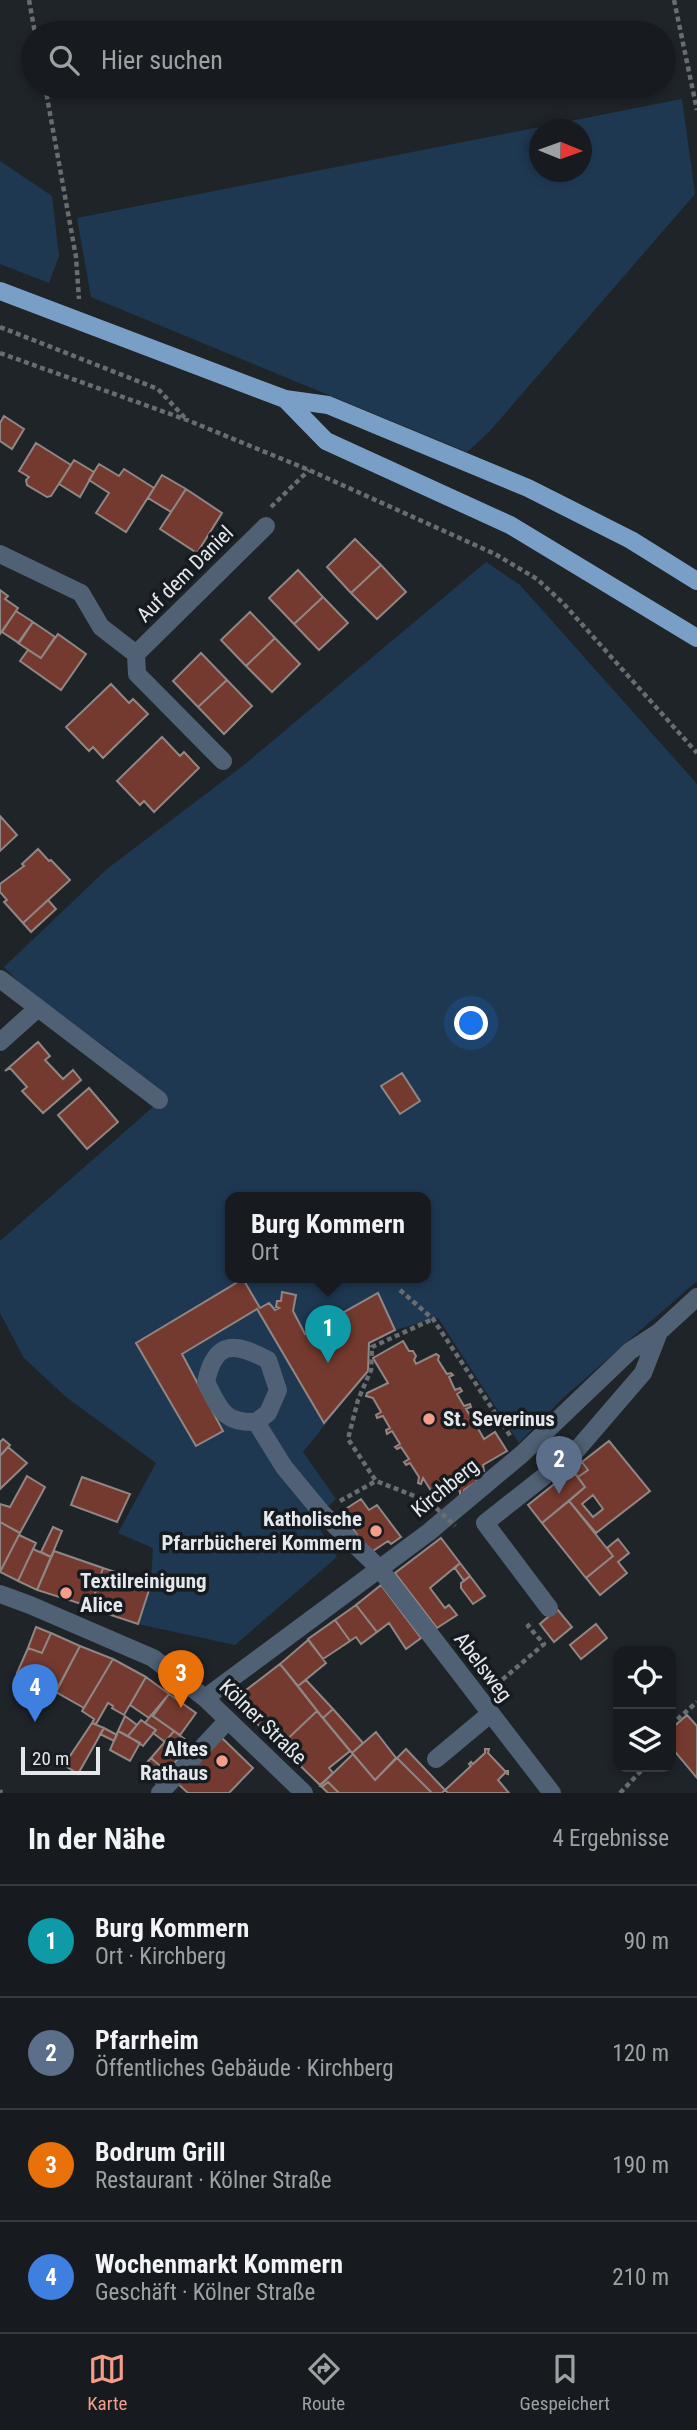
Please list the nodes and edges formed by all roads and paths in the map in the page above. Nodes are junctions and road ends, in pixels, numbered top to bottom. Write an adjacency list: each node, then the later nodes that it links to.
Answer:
1 (29, 0): 3 (path)
2 (674, 0): 5 (path)
3 (33, 21)
4 (47, 98): 7 (path)
5 (697, 110)
6 (0, 292): 7 (main road)
7 (81, 321): 10 (main road)
8 (0, 327): 11 (path)
9 (0, 353): 11 (path)
10 (285, 399): 15 (main road); 16 (main road)
11 (187, 420): 12 (path)
12 (309, 470): 13 (path); 18 (path)
13 (266, 526): 17 (street, Auf dem Daniel)
14 (0, 554): 17 (street, Auf dem Daniel)
15 (697, 581)
16 (697, 638)
17 (136, 654): 19 (street, Auf dem Daniel)
18 (697, 753)
19 (223, 761)
20 (0, 979): 21 (street)
21 (38, 1009): 22 (street); 23 (street)
22 (0, 1042)
23 (159, 1100)
24 (400, 1290): 26 (path)
25 (697, 1297): 27 (street, Kirchberg)
26 (433, 1319): 29 (path); 30 (path)
27 (659, 1332): 29 (street, Kirchberg); 35 (street)
28 (256, 1422): 28 (street); 31 (street, Abelsweg)
29 (522, 1454): 33 (street, Kirchberg)
30 (376, 1481): 31 (path); 32 (path, bridge)
31 (322, 1513): 33 (street, Abelsweg)
32 (455, 1526)
33 (379, 1568): 36 (street, Kirchberg); 37 (street, Abelsweg)
34 (0, 1594): 36 (street, Kölner Straße)
35 (549, 1608): 37 (path)
36 (205, 1698): 40 (street, Kölner Straße)
37 (479, 1699): 39 (street, Abelsweg)
38 (697, 1702): 41 (path)
39 (491, 1714): 42 (street); 46 (street, Abelsweg)
40 (228, 1720): 44 (street); 45 (street, Kölner Straße)
41 (676, 1721)
42 (436, 1759)
43 (640, 1772): 47 (path)
44 (160, 1793)
45 (304, 1793)
46 (552, 1793)
47 (620, 1793)

